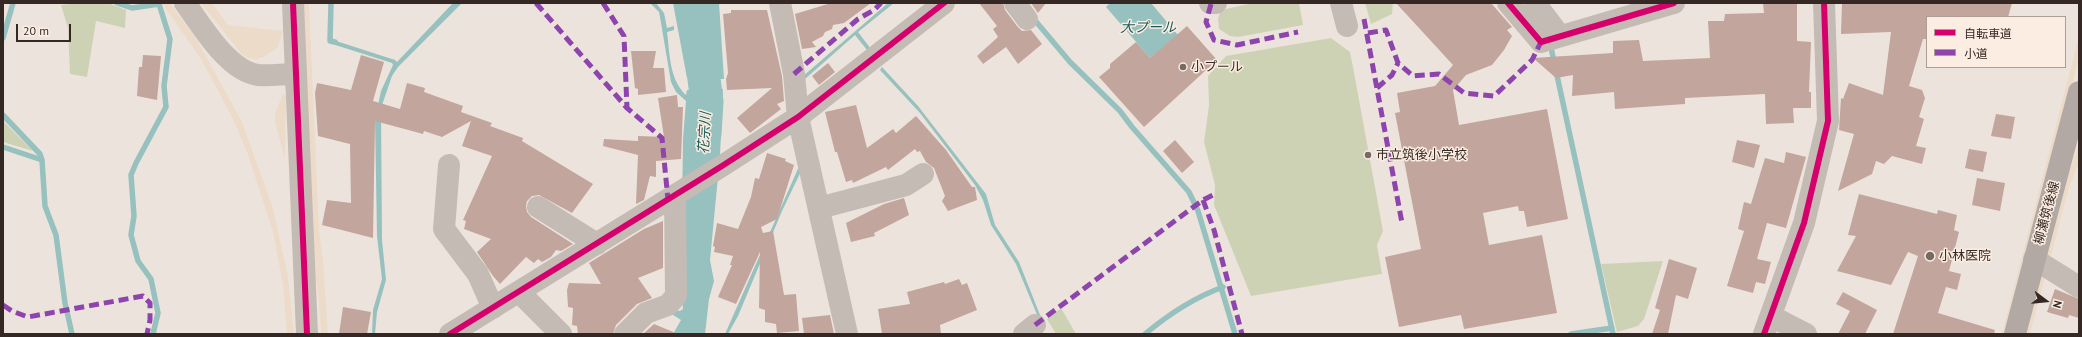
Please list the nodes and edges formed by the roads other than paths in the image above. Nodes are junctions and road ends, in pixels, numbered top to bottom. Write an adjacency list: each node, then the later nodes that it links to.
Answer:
1 (185, 3): 15 (street)
2 (293, 3): 15 (street)
3 (780, 3): 17 (street)
4 (944, 3): 17 (street)
5 (1210, 3): 6 (street)
6 (1216, 3)
7 (1341, 3): 13 (street)
8 (1508, 3): 14 (street)
9 (1535, 3): 14 (street)
10 (1674, 3): 12 (street)
11 (1824, 3): 28 (street)
12 (1649, 6): 14 (street)
13 (1346, 26)
14 (1560, 36)
15 (295, 74): 29 (street)
16 (2079, 92): 24 (main road, 柳瀬筑後線)
17 (798, 117): 20 (street); 22 (street)
18 (449, 165): 27 (street)
19 (923, 174): 22 (street)
20 (677, 194): 23 (street); 32 (street)
21 (538, 207): 23 (street)
22 (819, 208): 33 (street)
23 (596, 244): 26 (street)
24 (2034, 259): 25 (street); 35 (main road, 柳瀬筑後線)
25 (2079, 287)
26 (519, 292): 27 (street); 31 (street)
27 (493, 308): 30 (street)
28 (1767, 325): 34 (street)
29 (307, 334)
30 (450, 334)
31 (561, 334)
32 (625, 334)
33 (847, 334)
34 (1806, 334)
35 (2014, 334)

